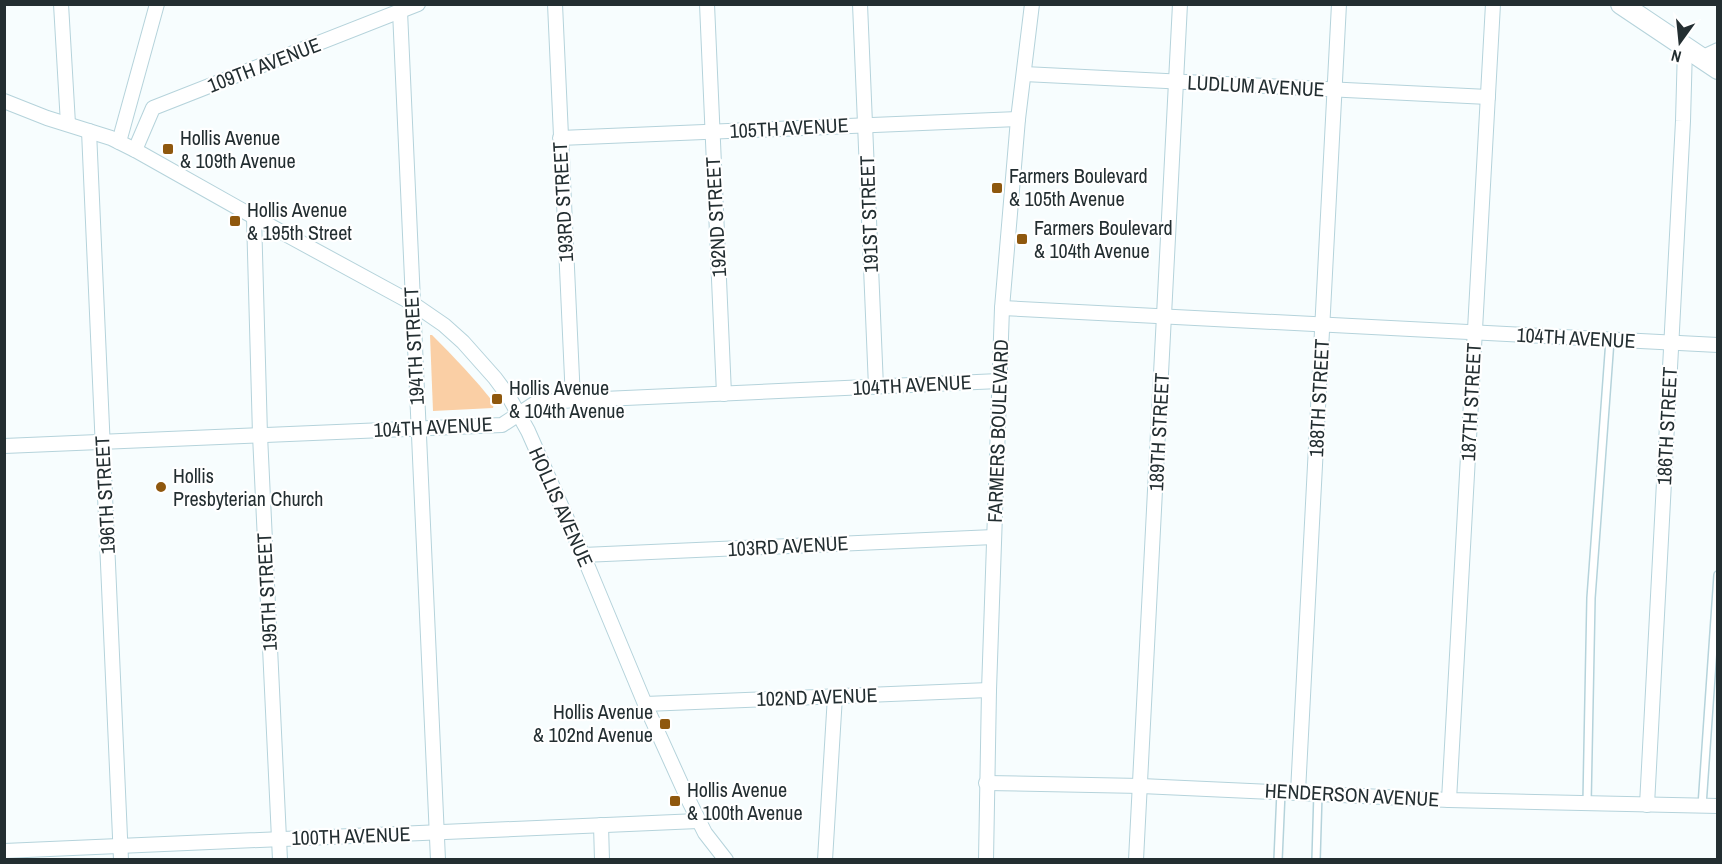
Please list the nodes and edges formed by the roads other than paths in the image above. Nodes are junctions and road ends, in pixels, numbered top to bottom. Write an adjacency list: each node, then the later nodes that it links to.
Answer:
1 (60, 4): 21 (street)
2 (157, 4): 26 (street)
3 (417, 4): 12 (street, 109TH AVENUE)
4 (555, 4): 25 (street, 193RD STREET)
5 (707, 4): 24 (street, 192ND STREET)
6 (860, 4): 22 (street, 191ST STREET)
7 (1032, 4): 15 (street, FARMERS BOULEVARD)
8 (1180, 4): 16 (street, 189TH STREET)
9 (1339, 4): 17 (street, 188TH STREET)
10 (1493, 4): 18 (street, 187TH STREET)
11 (1621, 4): 13 (main road)
12 (400, 11): 27 (street, 109TH AVENUE); 29 (street, 194TH STREET)
13 (1701, 52): 14 (main road); 35 (street, 186TH STREET)
14 (1718, 69)
15 (1024, 74): 16 (street, LUDLUM AVENUE); 20 (street, FARMERS BOULEVARD)
16 (1177, 82): 17 (street, LUDLUM AVENUE); 31 (street, 189TH STREET)
17 (1335, 90): 18 (street, LUDLUM AVENUE); 32 (street, 188TH STREET)
18 (1488, 97): 33 (street, 187TH STREET)
19 (4, 101): 21 (street, HOLLIS AVENUE)
20 (1018, 119): 22 (street, 105TH AVENUE); 30 (street, FARMERS BOULEVARD)
21 (68, 124): 23 (street, HOLLIS AVENUE)
22 (865, 125): 24 (street, 105TH AVENUE); 38 (street, 191ST STREET)
23 (89, 131): 26 (street, HOLLIS AVENUE); 44 (street, 196TH STREET)
24 (713, 132): 25 (street, 105TH AVENUE); 39 (street, 192ND STREET)
25 (561, 138): 40 (street, 193RD STREET)
26 (119, 142): 27 (street, HOLLIS AVENUE)
27 (135, 150): 28 (street, HOLLIS AVENUE)
28 (254, 217): 29 (street, HOLLIS AVENUE); 43 (street, 195TH STREET)
29 (412, 303): 41 (street, HOLLIS AVENUE); 42 (street, 194TH STREET)
30 (1002, 308): 31 (street, 104TH AVENUE); 37 (street, FARMERS BOULEVARD)
31 (1164, 316): 32 (street, 104TH AVENUE); 53 (street, 189TH STREET)
32 (1323, 324): 33 (street, 104TH AVENUE); 55 (street, 188TH STREET)
33 (1475, 333): 34 (street, 104TH AVENUE); 57 (street, 187TH STREET)
34 (1610, 340): 35 (street, 104TH AVENUE); 58 (lane)
35 (1671, 343): 36 (street, 104TH AVENUE); 59 (street, 186TH STREET)
36 (1718, 345)
37 (999, 381): 38 (street, 104TH AVENUE); 46 (street, FARMERS BOULEVARD)
38 (876, 387): 39 (street, 104TH AVENUE)
39 (724, 394): 40 (street, 104TH AVENUE)
40 (573, 400): 41 (street, 104TH AVENUE)
41 (518, 414): 42 (street, 104TH AVENUE); 47 (street, HOLLIS AVENUE)
42 (418, 428): 43 (street, 104TH AVENUE); 64 (street, 194TH STREET)
43 (260, 435): 44 (street, 104TH AVENUE); 65 (street, 195TH STREET)
44 (102, 442): 45 (street, 104TH AVENUE); 67 (street, 196TH STREET)
45 (4, 446)
46 (994, 537): 47 (street, 103RD AVENUE); 49 (street, FARMERS BOULEVARD)
47 (583, 555): 51 (street, HOLLIS AVENUE)
48 (1718, 575): 60 (lane)
49 (989, 690): 50 (street, 102ND AVENUE); 52 (street, FARMERS BOULEVARD)
50 (835, 696): 51 (street, 102ND AVENUE); 72 (street)
51 (645, 704): 62 (street, HOLLIS AVENUE)
52 (986, 783): 53 (street, HENDERSON AVENUE); 73 (street, FARMERS BOULEVARD)
53 (1141, 786): 54 (street, HENDERSON AVENUE); 74 (street, 189TH STREET)
54 (1281, 792): 55 (street, HENDERSON AVENUE); 75 (lane)
55 (1298, 792): 56 (street, HENDERSON AVENUE)
56 (1318, 793): 57 (street, HENDERSON AVENUE); 76 (lane)
57 (1449, 800): 58 (street, HENDERSON AVENUE)
58 (1587, 803): 59 (street, HENDERSON AVENUE)
59 (1647, 805): 60 (street, HENDERSON AVENUE)
60 (1702, 806): 61 (street, HENDERSON AVENUE)
61 (1718, 806)
62 (698, 821): 63 (street, 100TH AVENUE); 71 (street, HOLLIS AVENUE)
63 (601, 825): 64 (street, 100TH AVENUE); 70 (street)
64 (437, 832): 65 (street, 100TH AVENUE); 69 (street, 194TH STREET)
65 (279, 839): 67 (street, 100TH AVENUE); 68 (street, 195TH STREET)
66 (4, 851): 67 (street, 100TH AVENUE)
67 (121, 853)
68 (280, 860)
69 (438, 860)
70 (602, 860)
71 (726, 860)
72 (825, 860)
73 (986, 860)
74 (1136, 860)
75 (1278, 860)
76 (1316, 860)

